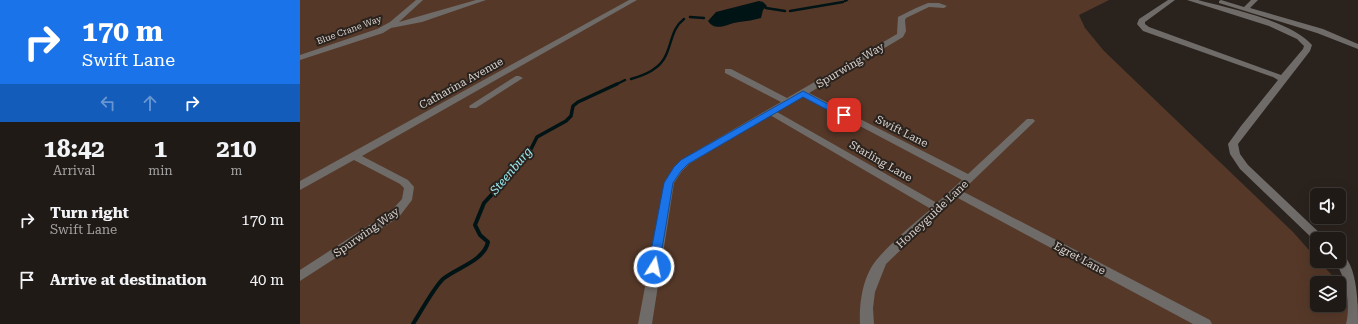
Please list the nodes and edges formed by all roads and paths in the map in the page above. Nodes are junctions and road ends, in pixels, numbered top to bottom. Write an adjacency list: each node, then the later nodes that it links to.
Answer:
1 (420, 0): 10 (street, Blue Crane Way)
2 (483, 0): 10 (street)
3 (634, 0): 16 (street, Catharina Avenue)
4 (1172, 0): 15 (street)
5 (1190, 0): 15 (street)
6 (1214, 0): 9 (street)
7 (1255, 0): 9 (street)
8 (944, 6): 18 (street, Spurwing Way)
9 (1246, 9): 11 (street)
10 (390, 26): 12 (street, Blue Crane Way)
11 (1358, 47)
12 (300, 58)
13 (728, 71): 19 (street)
14 (519, 78): 17 (street)
15 (1282, 79): 28 (street)
16 (484, 84): 17 (street); 23 (street, Catharina Avenue)
17 (500, 89): 20 (street)
18 (803, 93): 19 (street, Spurwing Way); 24 (street, Swift Lane)
19 (788, 102): 21 (street, Spurwing Way)
20 (473, 106)
21 (771, 112): 27 (street, Starling Lane); 31 (street, Spurwing Way)
22 (1030, 121): 24 (street, Honeyguide Lane)
23 (354, 156): 25 (street, Catharina Avenue); 30 (street, Spurwing Way)
24 (969, 179): 26 (street, Honeyguide Lane)
25 (300, 186)
26 (955, 192): 27 (street, Honeyguide Lane); 33 (street, Egret Lane)
27 (938, 208): 32 (street, Honeyguide Lane)
28 (1313, 232)
29 (1346, 267): 34 (street)
30 (300, 276)
31 (645, 324)
32 (867, 324)
33 (1205, 324)
34 (1353, 324)

